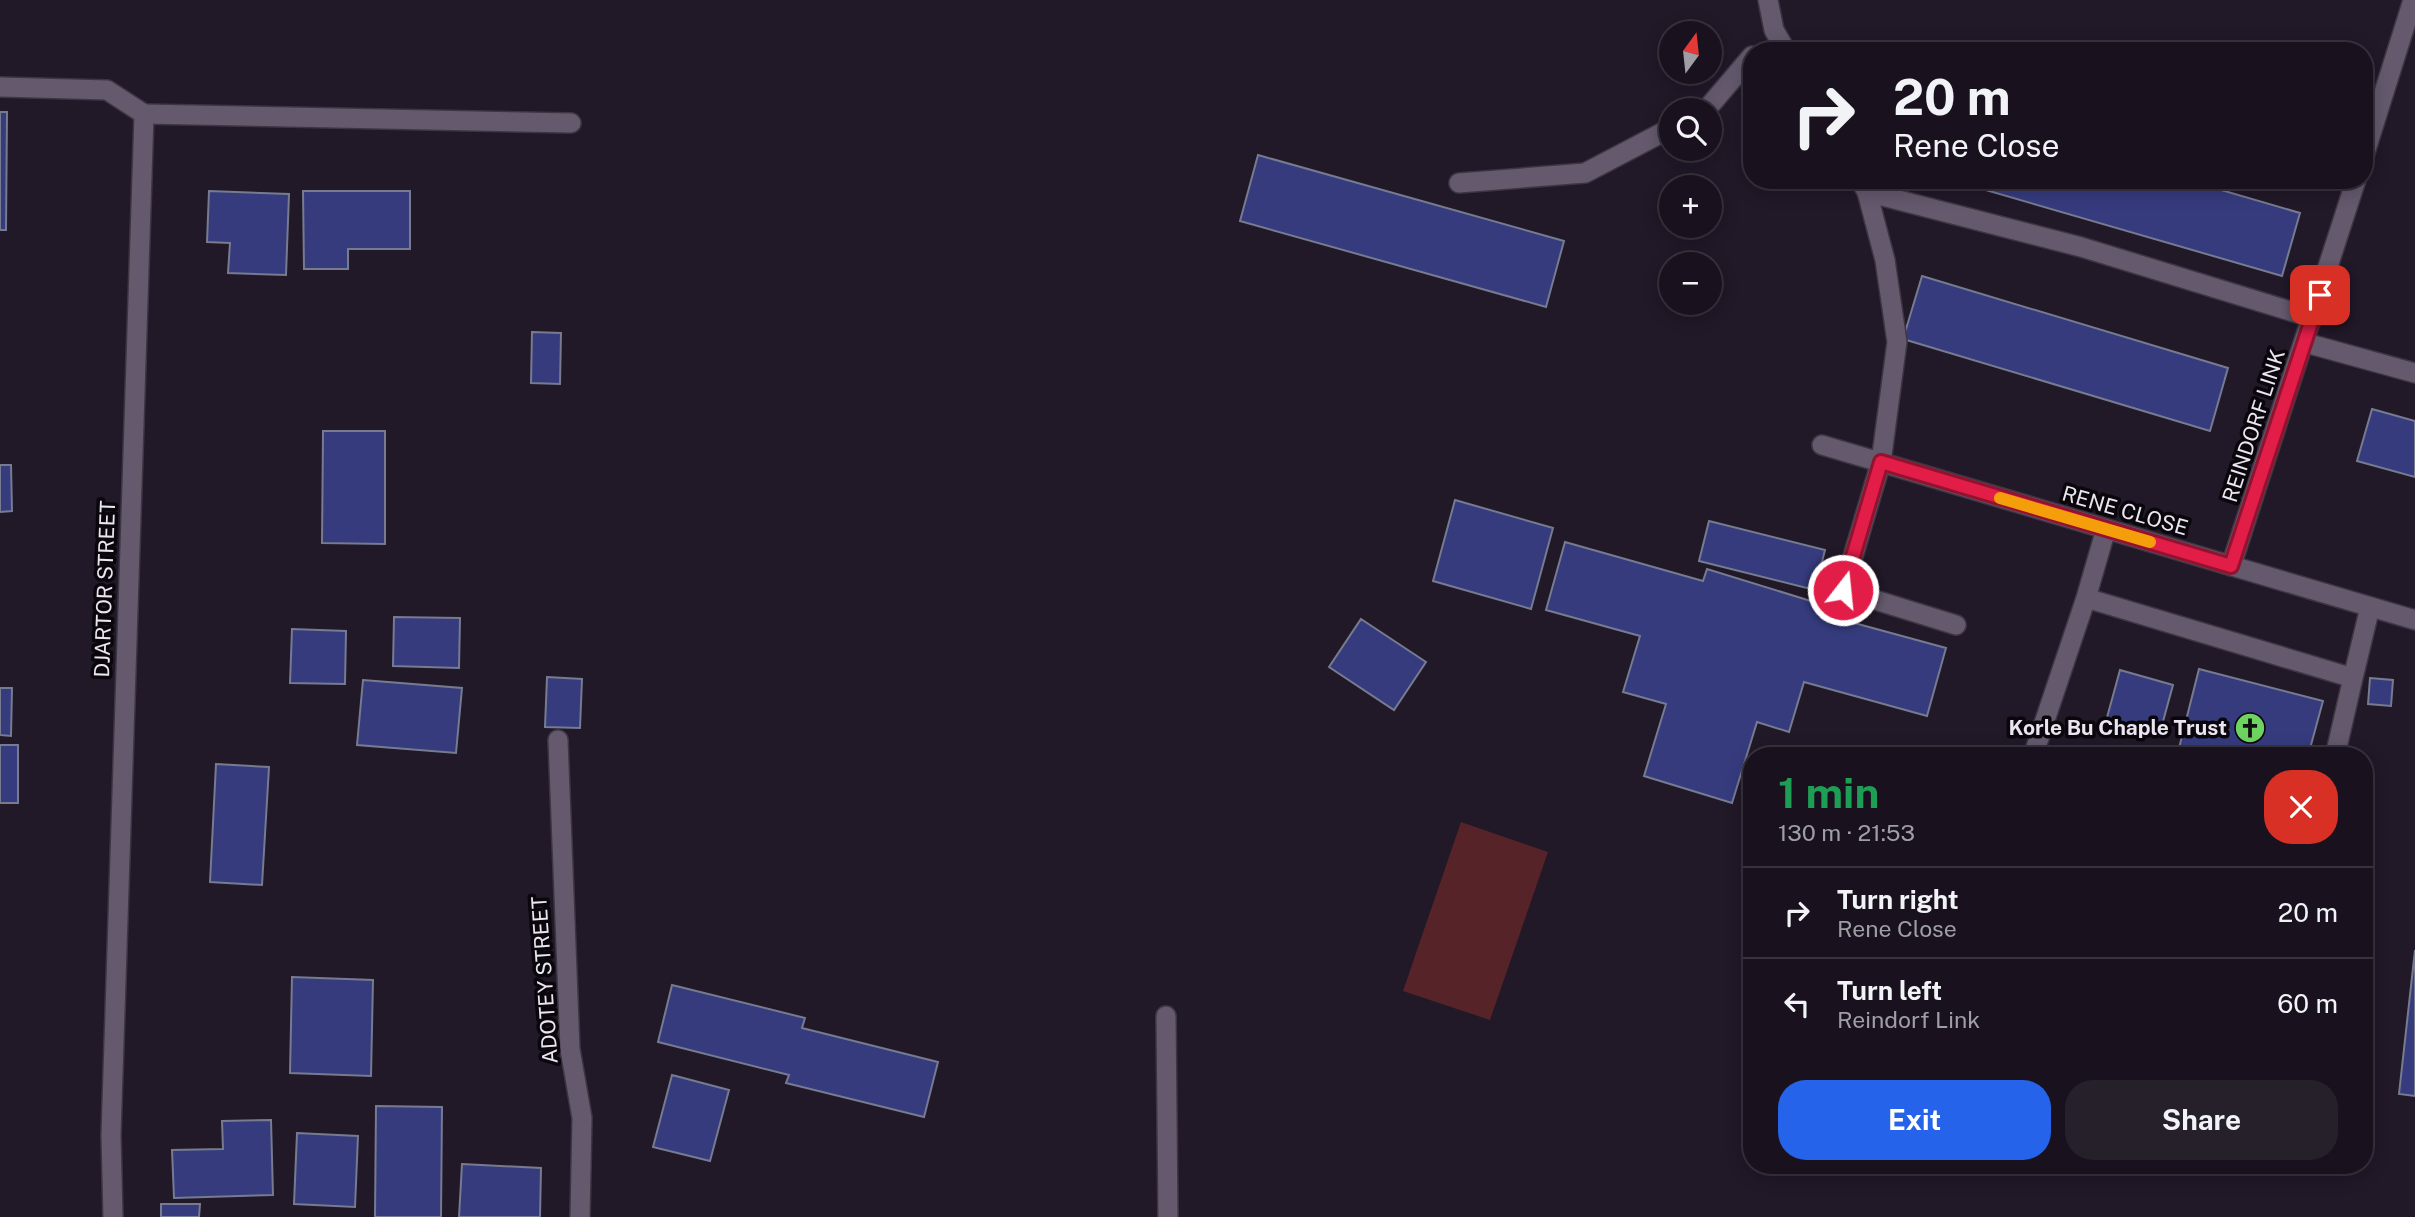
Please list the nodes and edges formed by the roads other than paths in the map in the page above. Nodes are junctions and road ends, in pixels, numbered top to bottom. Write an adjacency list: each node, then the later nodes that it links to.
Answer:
1 (1768, 0): 3 (street)
2 (2413, 0): 11 (street)
3 (1773, 30): 4 (street); 5 (street)
4 (1763, 42)
5 (1780, 42)
6 (1743, 67): 8 (street)
7 (0, 88): 9 (street)
8 (1716, 98)
9 (144, 114): 10 (street); 33 (street, DJARTOR STREET)
10 (571, 123)
11 (2373, 127)
12 (1659, 134): 13 (street)
13 (1459, 183)
14 (1864, 189): 21 (street)
15 (1874, 189): 17 (street)
16 (2353, 189): 17 (street, REINDORF LINK)
17 (2313, 318): 18 (street, REINDORF LINK)
18 (2306, 343): 19 (street); 23 (street, REINDORF LINK)
19 (2415, 373)
20 (1822, 445): 21 (street, RENE CLOSE)
21 (1881, 462): 22 (street, RENE CLOSE); 27 (street)
22 (2106, 529): 23 (street, RENE CLOSE); 24 (street)
23 (2231, 566): 25 (street, RENE CLOSE)
24 (2086, 598): 28 (street); 30 (street)
25 (2371, 607): 26 (street, RENE CLOSE); 28 (street)
26 (2415, 620)
27 (1956, 625)
28 (2353, 678): 31 (street)
29 (558, 740): 34 (street, ADOTEY STREET)
30 (2037, 747)
31 (2337, 747)
32 (1166, 1016): 35 (street)
33 (113, 1217)
34 (580, 1217)
35 (1168, 1217)

